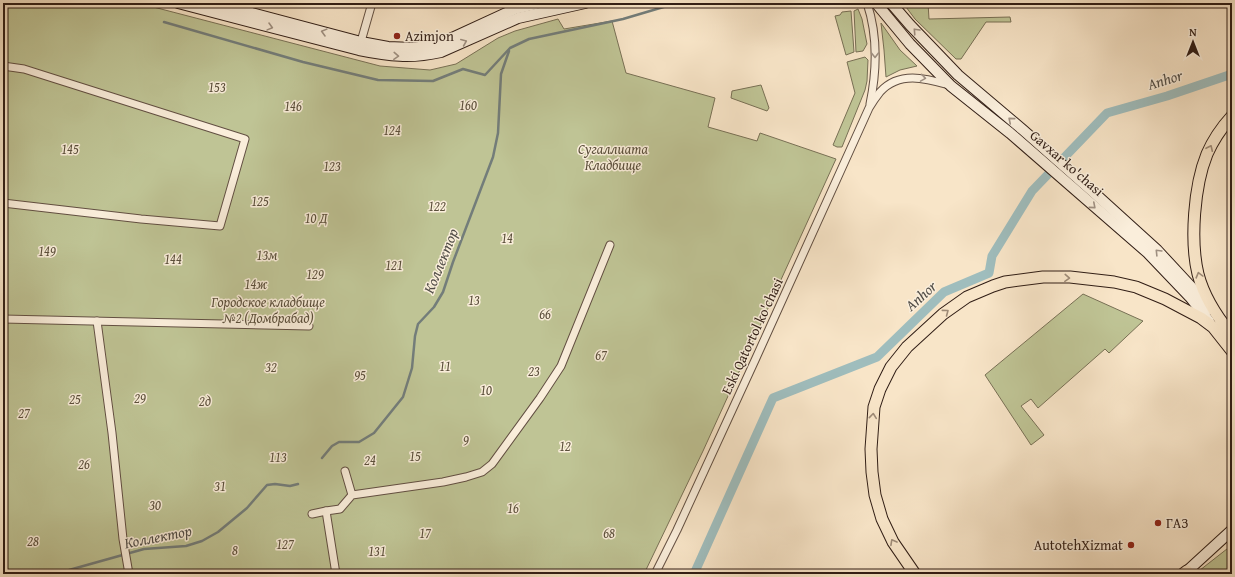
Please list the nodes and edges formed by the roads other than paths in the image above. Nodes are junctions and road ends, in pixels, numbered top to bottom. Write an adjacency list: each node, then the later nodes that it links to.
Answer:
1 (178, 3): 9 (main road)
2 (214, 3): 9 (main road)
3 (372, 3): 10 (street)
4 (541, 3): 10 (main road)
5 (585, 3): 10 (main road, one-way to 5)
6 (867, 3): 13 (street, Eski Qatortol ko'chasi, one-way to 13)
7 (876, 3): 12 (main road, Gavxar ko'chasi)
8 (891, 3): 19 (main road, Gavxar ko'chasi, one-way to 8)
9 (248, 12): 10 (main road)
10 (360, 46)
11 (3, 66): 15 (street)
12 (951, 86): 13 (street, Eski Qatortol ko'chasi, one-way to 12); 19 (main road, Gavxar ko'chasi, one-way to 19)
13 (869, 108): 32 (street, Eski Qatortol ko'chasi)
14 (1232, 116): 19 (main road, one-way to 14)
15 (3, 203)
16 (610, 245): 24 (street)
17 (3, 318): 18 (street)
18 (97, 321): 20 (street); 29 (street)
19 (1217, 325): 21 (main road, Gavxar ko'chasi); 22 (main road, Gavxar ko'chasi); 33 (main road, one-way to 19)
20 (309, 326)
21 (1232, 335)
22 (1232, 351)
23 (345, 471): 24 (street)
24 (352, 495): 25 (street)
25 (326, 511): 26 (street); 31 (street)
26 (312, 514)
27 (1232, 530): 30 (main road)
28 (1232, 539): 30 (main road)
29 (128, 570)
30 (1184, 573)
31 (336, 574)
32 (655, 574)
33 (915, 574)

